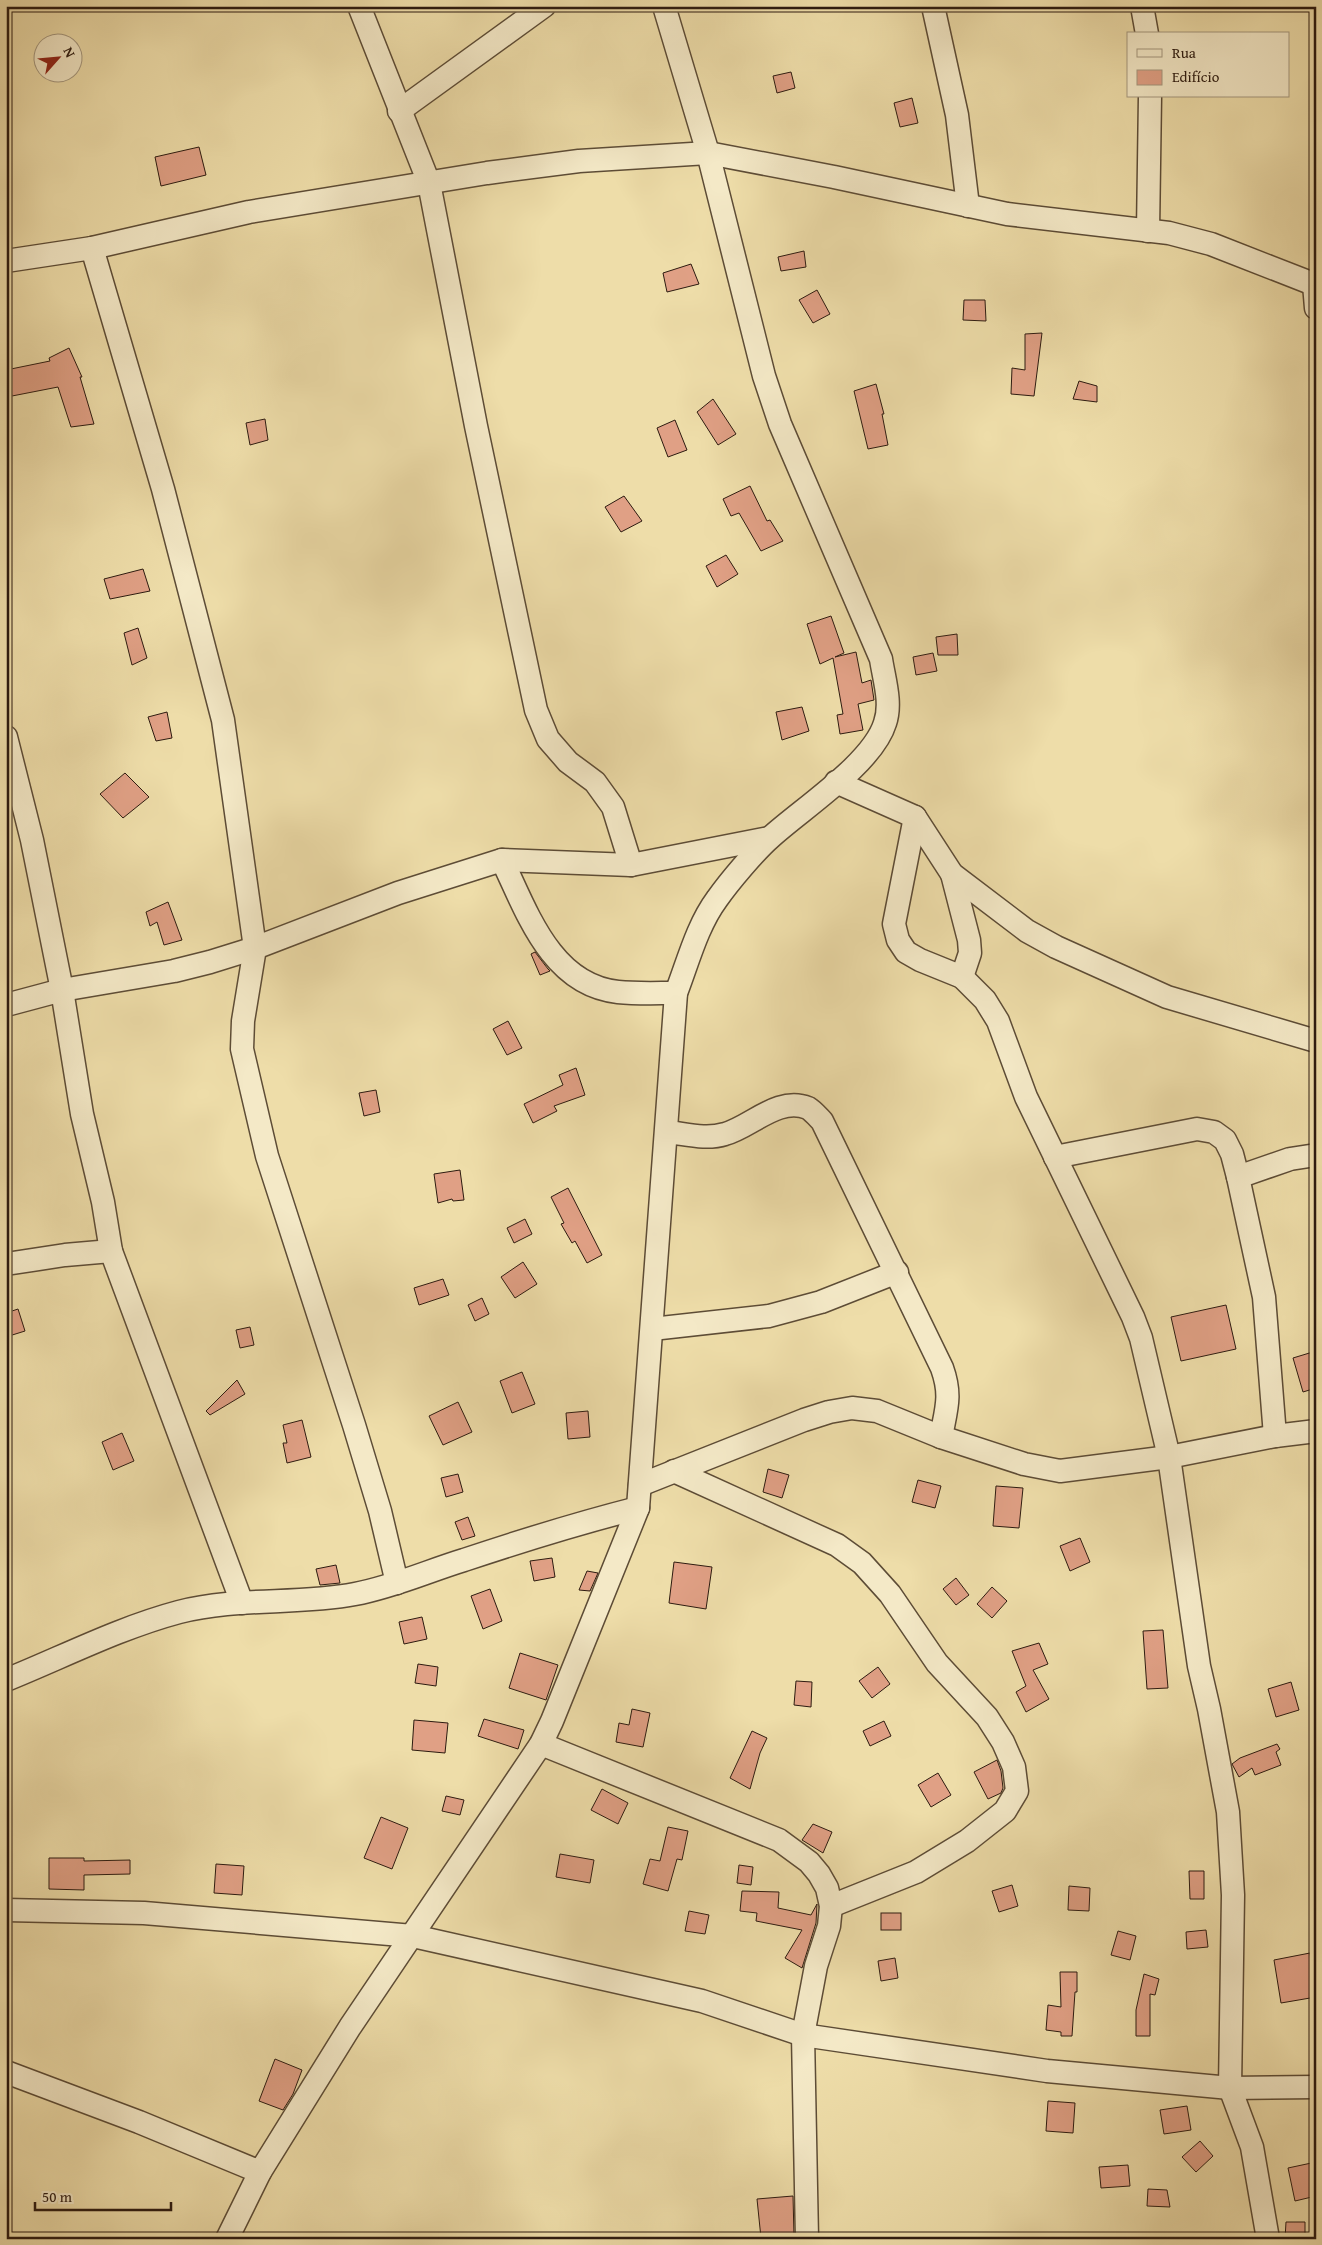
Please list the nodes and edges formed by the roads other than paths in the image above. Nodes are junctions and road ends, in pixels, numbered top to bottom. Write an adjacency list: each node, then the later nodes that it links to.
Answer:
1 (359, 6): 8 (street)
2 (544, 6): 8 (street)
3 (664, 6): 9 (street)
4 (933, 6): 11 (street)
5 (1142, 6): 6 (street)
6 (1147, 32)
7 (1150, 98): 12 (street)
8 (399, 112): 10 (street)
9 (708, 153): 10 (street); 11 (street); 18 (street)
10 (428, 183): 13 (street); 22 (street)
11 (968, 206): 12 (street)
12 (1148, 231): 15 (street)
13 (92, 248): 14 (street); 24 (street)
14 (6, 261)
15 (1315, 284): 16 (street)
16 (1316, 308)
17 (6, 737): 26 (street)
18 (836, 782): 19 (street); 20 (street)
19 (915, 817): 23 (street); 25 (street)
20 (769, 838): 22 (street); 27 (street)
21 (502, 860): 22 (street); 24 (street); 27 (street)
22 (631, 865)
23 (952, 874): 25 (street); 29 (street)
24 (255, 948): 26 (street); 45 (street)
25 (962, 977): 32 (street)
26 (62, 990): 28 (street); 34 (street)
27 (676, 993): 30 (street)
28 (6, 1005)
29 (1316, 1041)
30 (667, 1132): 36 (street); 37 (street)
31 (1316, 1154): 33 (street)
32 (1055, 1157): 33 (street); 41 (street)
33 (1238, 1177): 39 (street)
34 (111, 1251): 35 (street); 46 (street)
35 (6, 1264)
36 (897, 1272): 37 (street); 40 (street)
37 (652, 1329): 43 (street)
38 (1316, 1431): 39 (street)
39 (1274, 1436): 41 (street)
40 (941, 1437): 41 (street); 42 (street)
41 (1169, 1457): 54 (street)
42 (674, 1471): 43 (street); 49 (street)
43 (640, 1485): 44 (street)
44 (638, 1508): 45 (street); 48 (street)
45 (397, 1583): 46 (street)
46 (242, 1603): 47 (street)
47 (6, 1680)
48 (541, 1744): 49 (street); 51 (street)
49 (831, 1906): 52 (street)
50 (6, 1910): 51 (street)
51 (413, 1936): 52 (street); 56 (street)
52 (803, 2035): 54 (street); 58 (street)
53 (6, 2072): 56 (street)
54 (1230, 2088): 55 (street); 59 (street)
55 (1316, 2088)
56 (260, 2172): 57 (street)
57 (227, 2239)
58 (807, 2239)
59 (1268, 2239)

